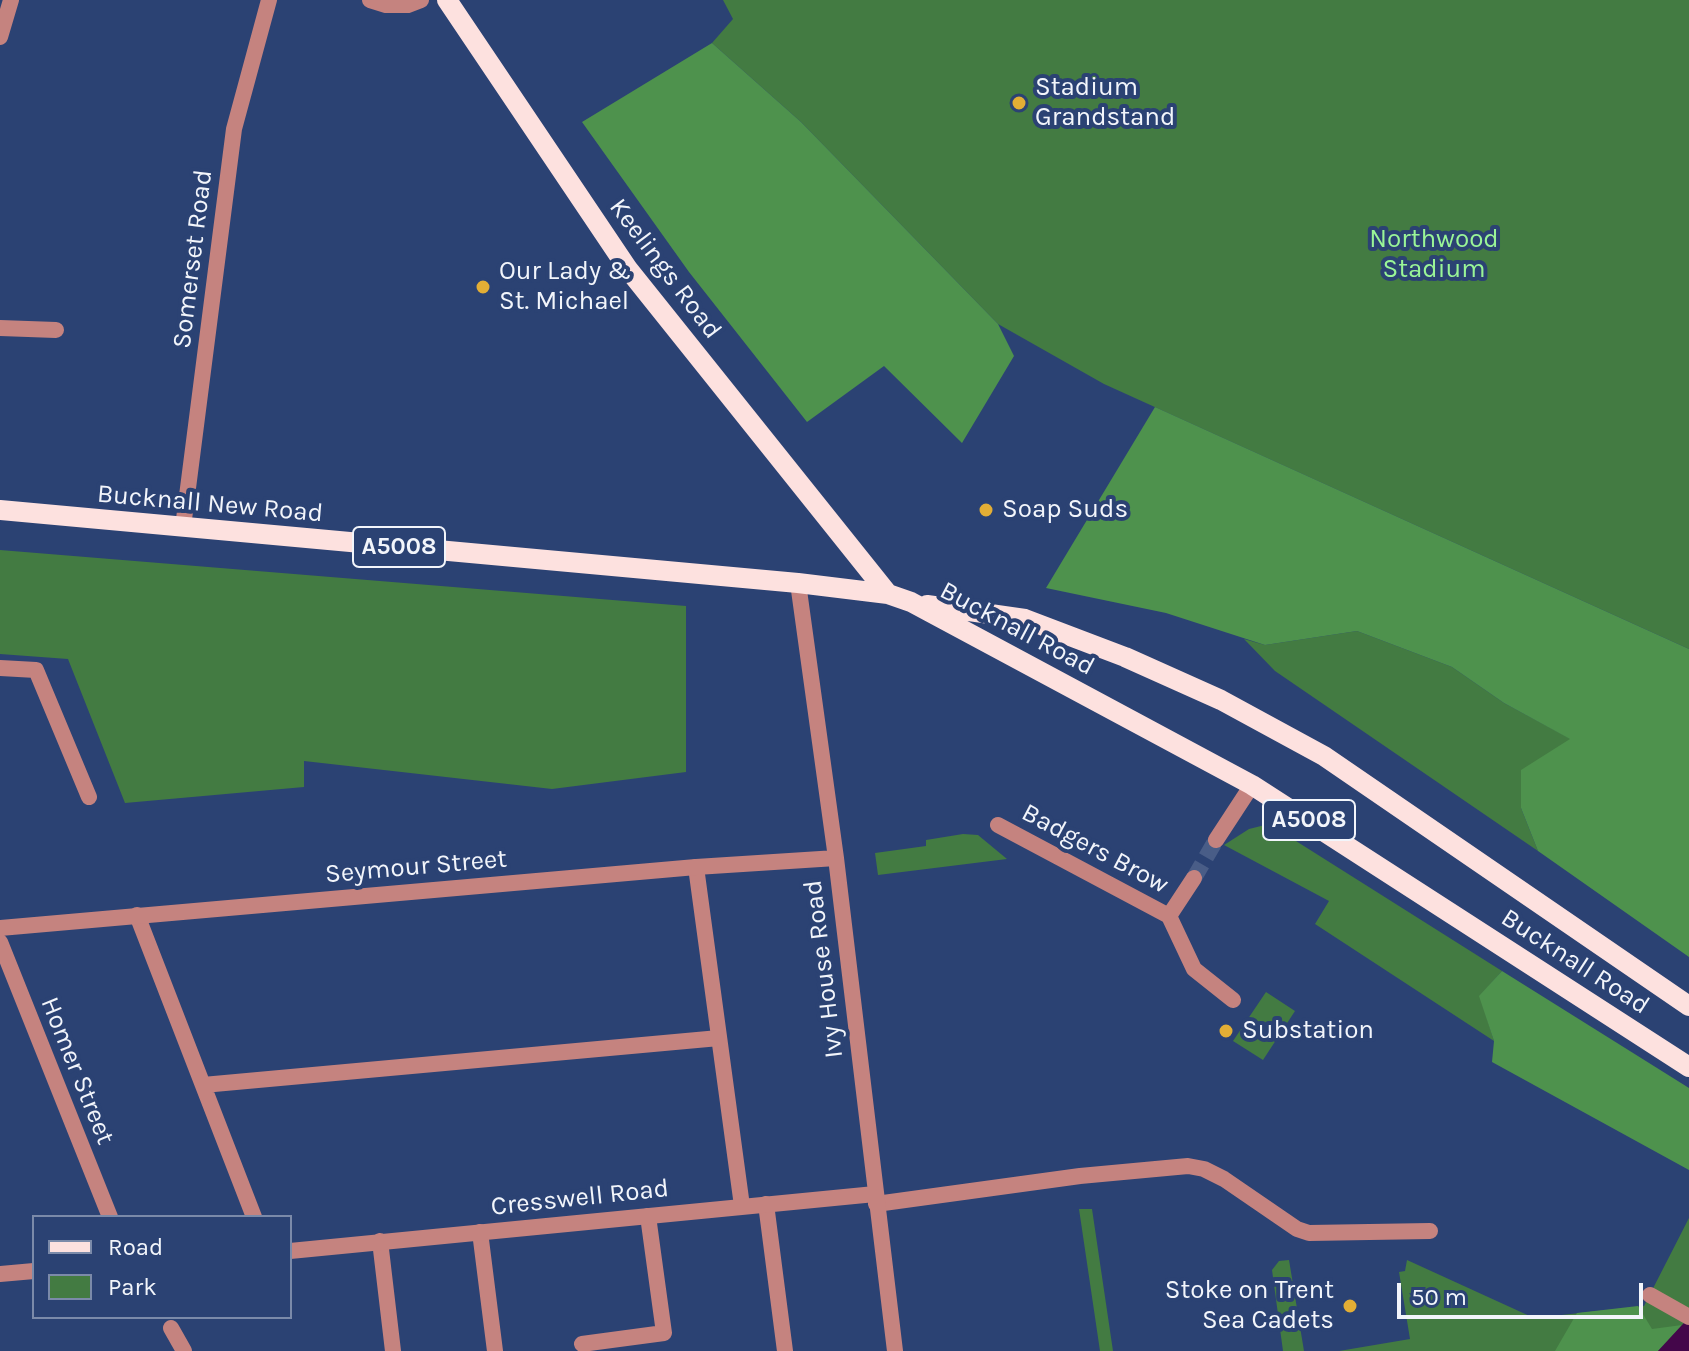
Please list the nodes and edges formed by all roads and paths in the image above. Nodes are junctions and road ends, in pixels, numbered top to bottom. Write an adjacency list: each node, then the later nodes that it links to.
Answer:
1 (11, 0): 6 (street)
2 (269, 0): 10 (street, Somerset Road)
3 (370, 0): 4 (street)
4 (421, 0)
5 (447, 0): 12 (main road, Keelings Road)
6 (0, 37)
7 (0, 328): 8 (street)
8 (56, 330)
9 (0, 510): 10 (main road, Bucknall New Road / A5008)
10 (183, 527): 11 (main road, Bucknall New Road / A5008)
11 (798, 583): 12 (main road, A5008); 19 (street, Ivy House Road)
12 (888, 594): 13 (main road, A5008)
13 (911, 602): 15 (main road, Bucknall Road / A5008); 27 (main road, Bucknall Road / A5008)
14 (0, 668): 16 (street)
15 (1252, 785): 18 (street); 29 (main road, Bucknall Road / A5008)
16 (89, 797)
17 (998, 825): 23 (street, Badgers Brow)
18 (1216, 840)
19 (836, 858): 20 (street, Seymour Street); 31 (street, Ivy House Road)
20 (696, 867): 22 (street, Seymour Street); 28 (street)
21 (1194, 878): 23 (street, Badgers Brow)
22 (137, 915): 24 (street, Seymour Street); 30 (street)
23 (1169, 916): 26 (street, Badgers Brow)
24 (0, 928)
25 (0, 942): 34 (street, Homer Street)
26 (1233, 1000)
27 (1689, 1006)
28 (719, 1038): 30 (street); 33 (street)
29 (1689, 1067)
30 (203, 1085): 35 (street)
31 (875, 1199): 32 (street, Cresswell Road); 37 (street, Cresswell Road); 51 (street, Ivy House Road)
32 (766, 1204): 33 (street, Cresswell Road); 50 (street)
33 (742, 1206): 36 (street, Cresswell Road)
34 (109, 1215)
35 (253, 1215)
36 (648, 1216): 38 (street, Cresswell Road); 46 (street)
37 (1430, 1231)
38 (480, 1232): 39 (street, Cresswell Road); 49 (street)
39 (380, 1241): 40 (street, Cresswell Road); 48 (street)
40 (292, 1251)
41 (32, 1271): 42 (street)
42 (0, 1274)
43 (1650, 1295): 44 (street)
44 (1689, 1317)
45 (168, 1323): 47 (street)
46 (582, 1344)
47 (184, 1351)
48 (393, 1351)
49 (495, 1351)
50 (785, 1351)
51 (895, 1351)

